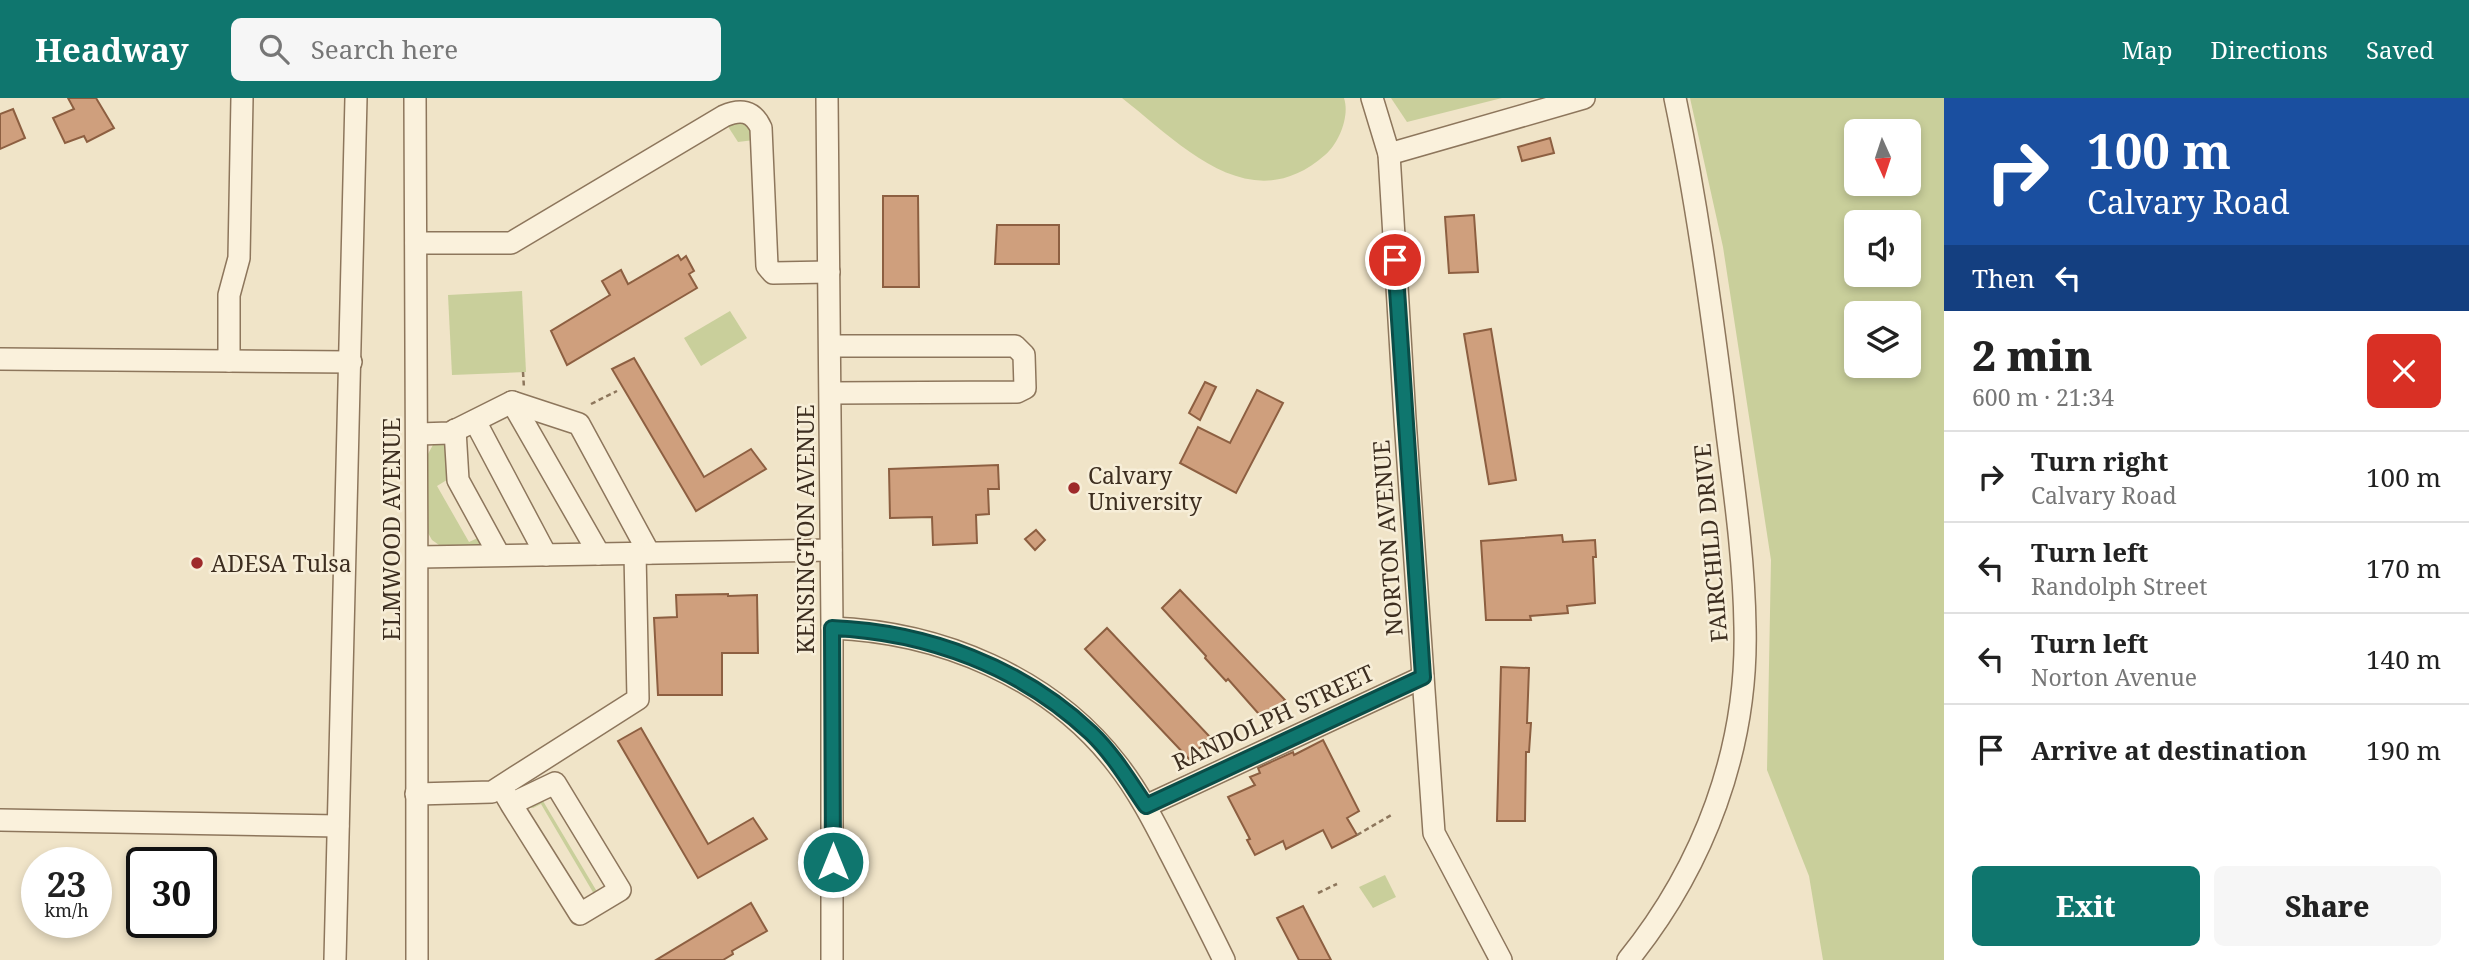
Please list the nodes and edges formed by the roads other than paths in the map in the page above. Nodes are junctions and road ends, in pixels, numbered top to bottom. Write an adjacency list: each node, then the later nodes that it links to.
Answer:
1 (242, 98): 13 (street)
2 (356, 98): 14 (street)
3 (415, 98): 9 (street, ELMWOOD AVENUE)
4 (827, 98): 10 (street, KENSINGTON AVENUE)
5 (1372, 98): 8 (street, NORTON AVENUE)
6 (1584, 98): 8 (street)
7 (1675, 98): 38 (street, FAIRCHILD DRIVE)
8 (1389, 154): 27 (street, NORTON AVENUE)
9 (416, 243): 10 (street); 19 (street, ELMWOOD AVENUE)
10 (829, 272): 11 (street, KENSINGTON AVENUE)
11 (830, 346): 15 (street, KENSINGTON AVENUE); 15 (street)
12 (0, 359): 13 (street)
13 (229, 361): 14 (street)
14 (351, 362): 32 (street)
15 (831, 393): 20 (street, KENSINGTON AVENUE)
16 (518, 395): 17 (street); 21 (street); 22 (street)
17 (475, 421): 18 (street); 24 (street)
18 (455, 430): 19 (street); 23 (street)
19 (418, 434): 25 (street, ELMWOOD AVENUE)
20 (831, 551): 21 (street); 26 (street, KENSINGTON AVENUE)
21 (642, 553): 22 (street); 29 (street)
22 (599, 554): 24 (street)
23 (499, 555): 24 (street); 25 (street)
24 (546, 555)
25 (418, 556): 28 (street, ELMWOOD AVENUE)
26 (832, 628): 30 (street); 35 (street, KENSINGTON AVENUE)
27 (1423, 677): 30 (street, RANDOLPH STREET); 37 (street, NORTON AVENUE)
28 (416, 794): 29 (street); 34 (street, ELMWOOD AVENUE)
29 (506, 795): 29 (street)
30 (1146, 806): 36 (street)
31 (0, 820): 32 (street)
32 (338, 826): 33 (street)
33 (335, 960)
34 (417, 960)
35 (832, 960)
36 (1224, 960)
37 (1501, 960)
38 (1628, 960)

